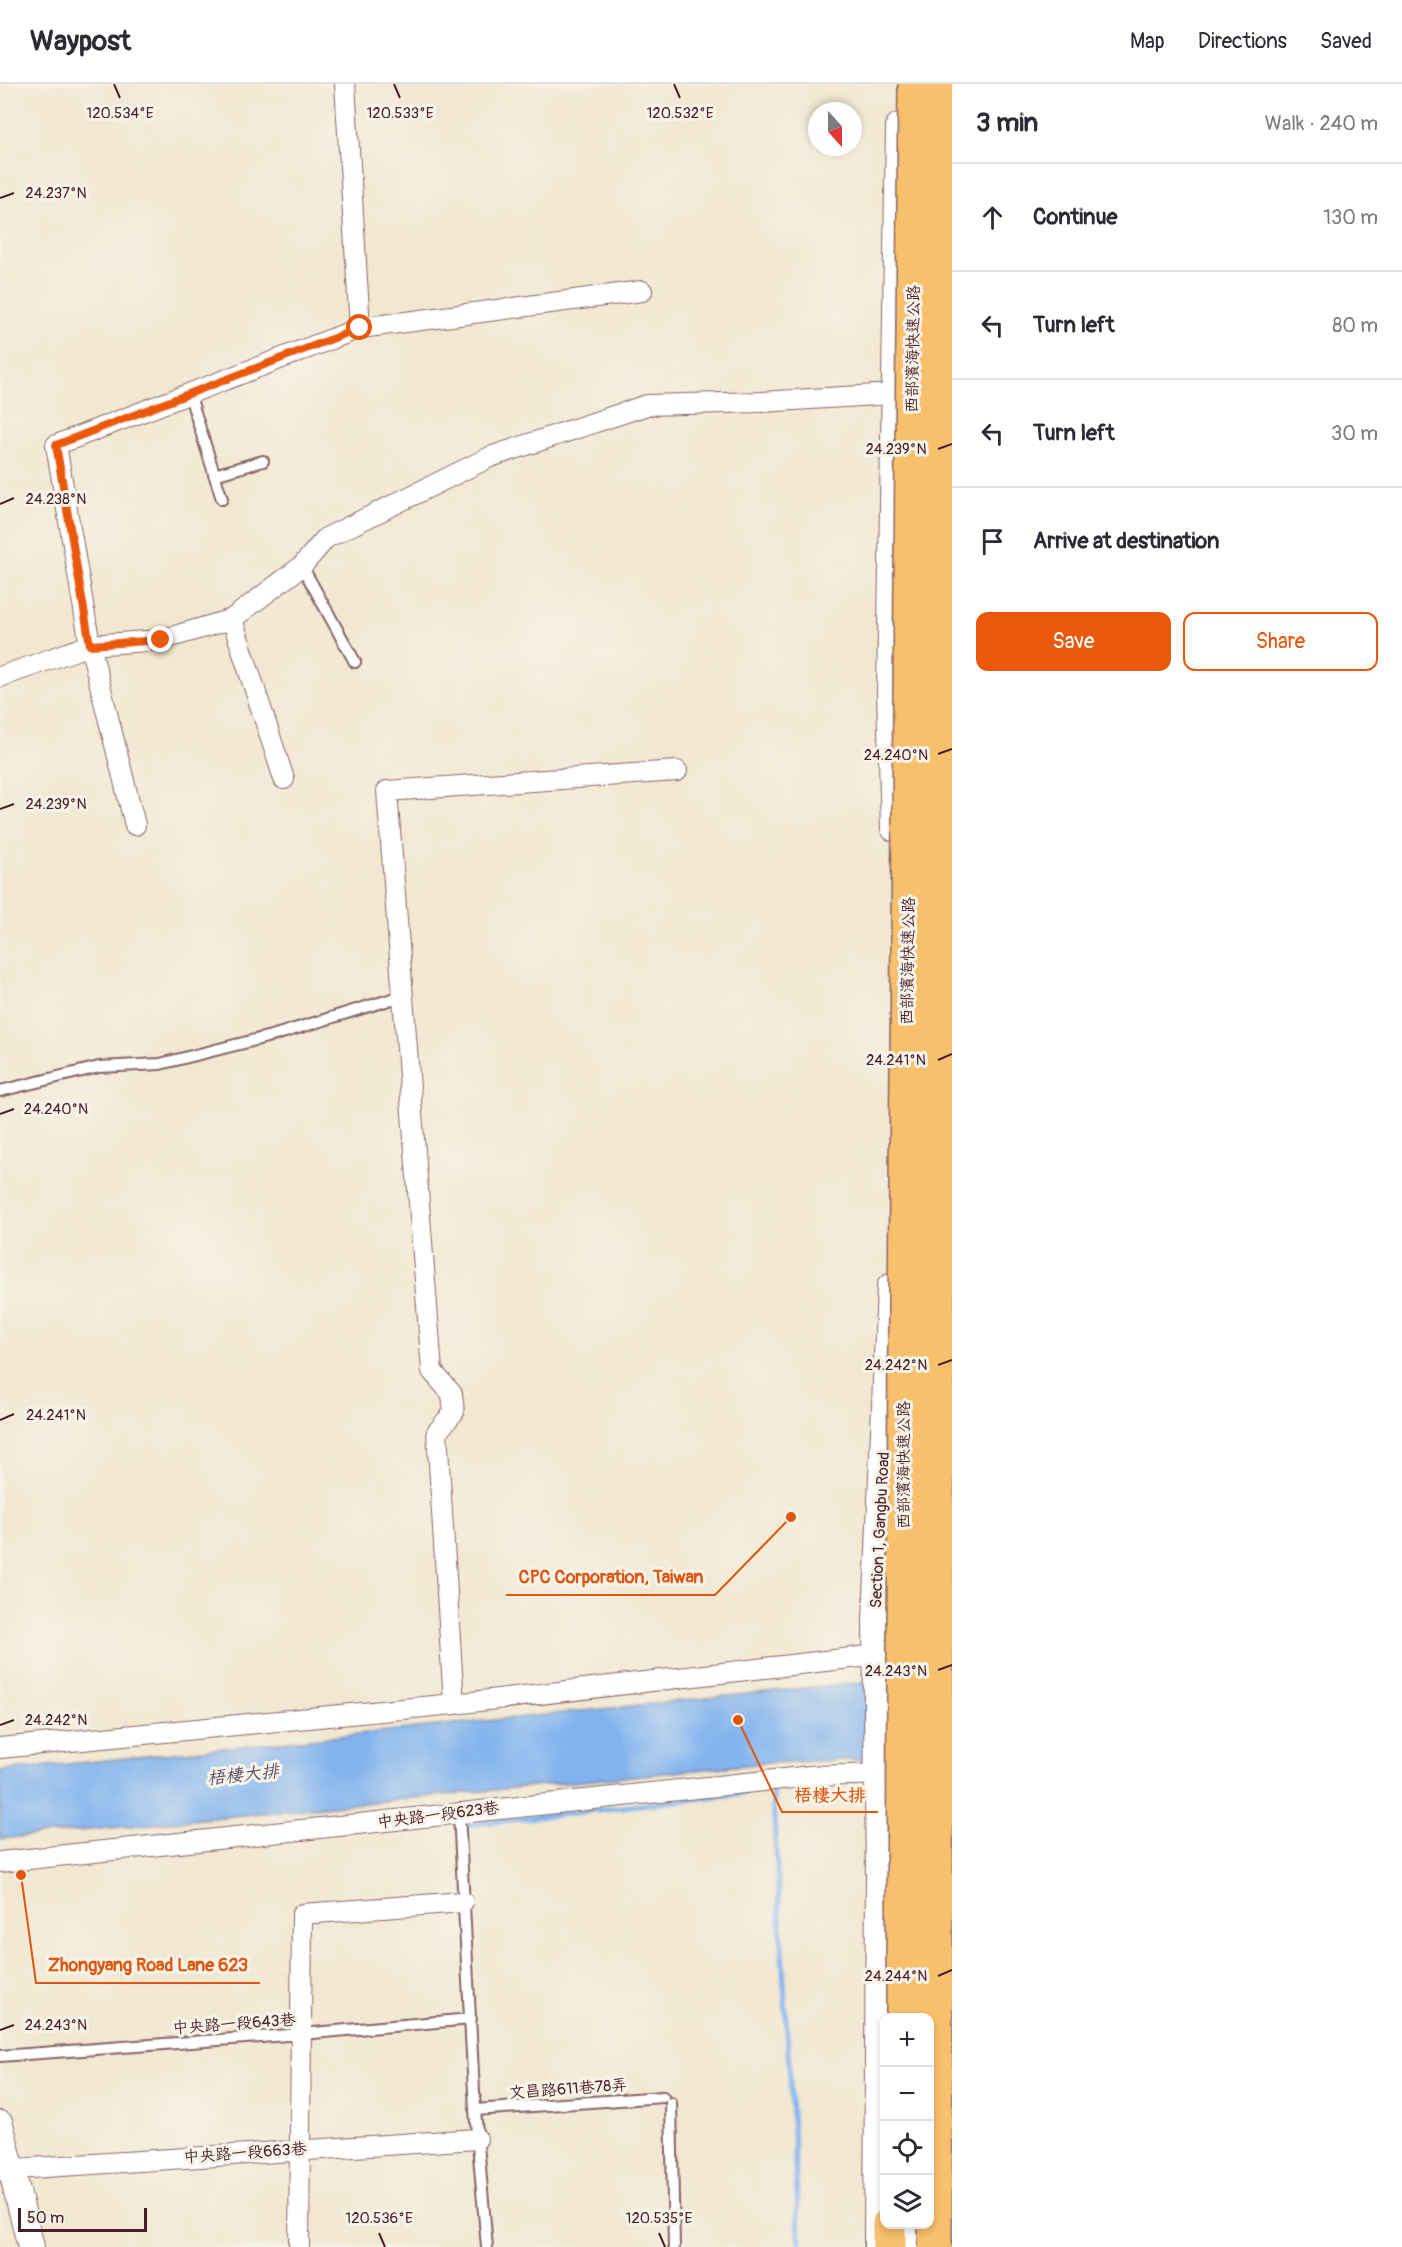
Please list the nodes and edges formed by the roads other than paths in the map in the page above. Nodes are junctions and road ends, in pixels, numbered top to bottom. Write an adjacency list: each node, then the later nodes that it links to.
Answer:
1 (345, 84): 6 (street)
2 (899, 84): 8 (street, Section 1, Gangbu Road)
3 (915, 84): 34 (highway, 西部濱海快速公路, bridge)
4 (948, 84): 33 (highway, 西部濱海快速公路, bridge)
5 (642, 291): 6 (street)
6 (360, 328): 7 (street)
7 (189, 393): 12 (lane); 17 (street)
8 (893, 394): 9 (street, Section 1, Gangbu Road); 14 (street)
9 (893, 429): 10 (street); 16 (street, Section 1, Gangbu Road)
10 (952, 430)
11 (263, 461): 12 (lane)
12 (214, 475): 13 (lane)
13 (222, 499)
14 (302, 566): 15 (street); 18 (lane)
15 (232, 619): 17 (street); 22 (street)
16 (891, 632): 23 (street, Section 1, Gangbu Road); 25 (street, Section 1, Gangbu Road)
17 (90, 645): 19 (street); 24 (street)
18 (355, 662)
19 (0, 677)
20 (952, 680): 23 (street, Section 1, Gangbu Road)
21 (677, 771): 28 (street)
22 (284, 779)
23 (927, 789): 26 (street, Section 1, Gangbu Road)
24 (135, 825)
25 (894, 845): 26 (street); 30 (street, Section 1, Gangbu Road)
26 (926, 848): 27 (street); 31 (street, Section 1, Gangbu Road)
27 (952, 849)
28 (402, 996): 29 (lane); 40 (street)
29 (0, 1091)
30 (890, 1262): 31 (street); 38 (street, Section 1, Gangbu Road)
31 (921, 1263): 32 (street); 37 (street, Section 1, Gangbu Road)
32 (952, 1263)
33 (938, 1303): 35 (highway, bridge); 71 (highway, 西部濱海快速公路, bridge)
34 (904, 1309): 49 (highway, bridge); 50 (highway, 西部濱海快速公路, bridge)
35 (952, 1421)
36 (952, 1618): 37 (street)
37 (919, 1619): 38 (street); 44 (street, Section 1, Gangbu Road)
38 (876, 1621): 39 (street, Section 1, Gangbu Road)
39 (877, 1655): 40 (street); 42 (street, Section 1, Gangbu Road)
40 (454, 1704): 41 (street)
41 (0, 1748)
42 (876, 1773): 44 (street, 中央路一段623巷); 45 (street, 中央路一段623巷); 67 (street, Section 1, Gangbu Road)
43 (952, 1774): 44 (street, 中央路一段623巷)
44 (920, 1775): 51 (street, Section 1, Gangbu Road)
45 (459, 1814): 46 (street, 中央路一段623巷); 47 (lane)
46 (0, 1862)
47 (463, 1902): 52 (lane); 53 (street)
48 (952, 1967): 72 (highway)
49 (890, 2013)
50 (903, 2013)
51 (918, 2013)
52 (471, 2019): 53 (lane, 中央路一段643巷); 55 (lane)
53 (302, 2034): 54 (lane, 中央路一段643巷); 58 (street)
54 (0, 2056)
55 (475, 2110): 57 (lane); 66 (lane, 文昌路611巷78弄)
56 (0, 2124): 59 (street)
57 (477, 2139): 58 (street, 中央路一段663巷); 65 (lane)
58 (299, 2150): 59 (street, 中央路一段663巷); 64 (street)
59 (6, 2170): 63 (street)
60 (889, 2229): 68 (highway)
61 (903, 2229): 69 (highway)
62 (918, 2229): 70 (street)
63 (32, 2247)
64 (299, 2247)
65 (487, 2247)
66 (674, 2247)
67 (877, 2247)
68 (889, 2247)
69 (903, 2247)
70 (917, 2247)
71 (935, 2247)
72 (949, 2247)

